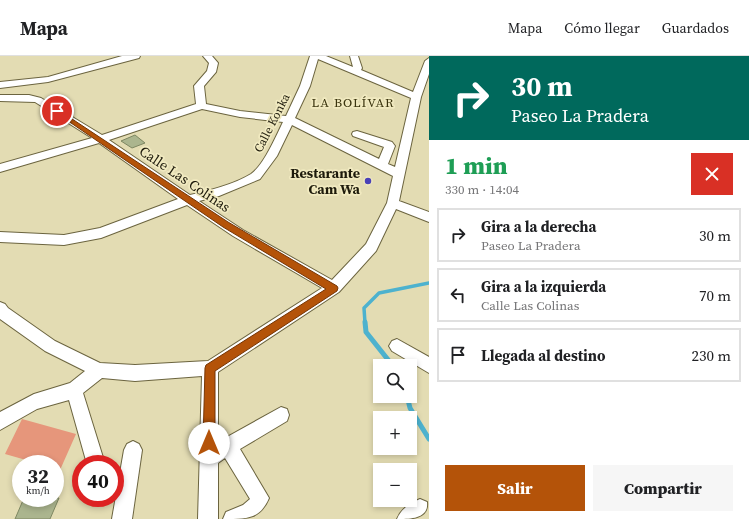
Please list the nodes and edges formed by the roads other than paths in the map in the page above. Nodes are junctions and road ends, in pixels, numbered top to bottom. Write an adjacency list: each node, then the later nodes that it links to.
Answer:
1 (136, 56): 8 (street)
2 (207, 56): 13 (street)
3 (314, 56): 14 (street, Calle Konka)
4 (319, 56): 7 (street)
5 (354, 56): 7 (street)
6 (429, 61): 10 (street)
7 (356, 71): 10 (street)
8 (43, 81): 9 (street); 12 (street)
9 (0, 85)
10 (416, 97): 19 (street)
11 (0, 98): 12 (street)
12 (38, 100): 16 (street, Calle Las Colinas)
13 (201, 106): 14 (street); 16 (street)
14 (288, 119): 17 (street); 20 (street, Calle Konka)
15 (356, 134): 17 (street)
16 (101, 139): 18 (street); 20 (street, Calle Las Colinas)
17 (382, 165): 19 (street)
18 (3, 166)
19 (399, 174): 21 (street)
20 (188, 200): 23 (street, Calle Konka); 24 (street, Calle Las Colinas)
21 (393, 203): 22 (street); 24 (street)
22 (429, 217)
23 (0, 237)
24 (334, 288): 28 (street)
25 (0, 308): 29 (street)
26 (397, 346): 27 (street)
27 (429, 366)
28 (210, 368): 29 (street); 36 (street)
29 (99, 370): 30 (street)
30 (74, 390): 32 (street); 35 (street)
31 (281, 415): 33 (street)
32 (0, 420)
33 (228, 446): 36 (street); 39 (street)
34 (133, 450): 37 (street)
35 (94, 455)
36 (209, 458): 38 (street)
37 (122, 519)
38 (208, 519)
39 (233, 519)

